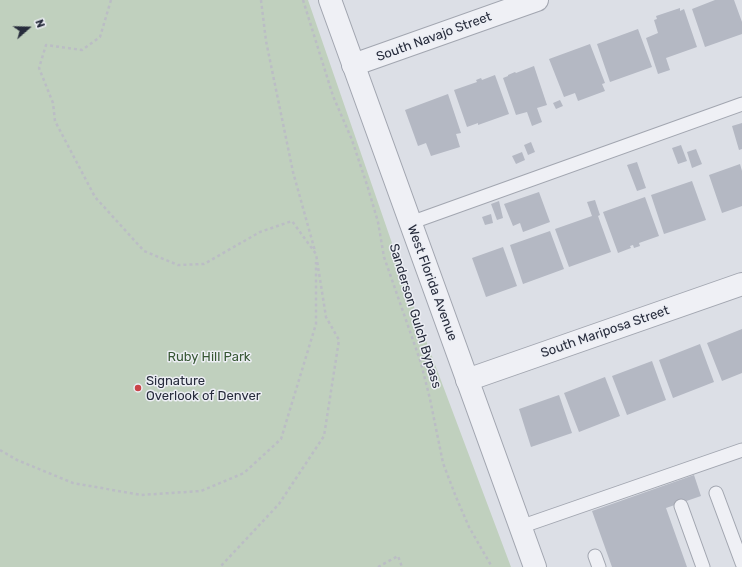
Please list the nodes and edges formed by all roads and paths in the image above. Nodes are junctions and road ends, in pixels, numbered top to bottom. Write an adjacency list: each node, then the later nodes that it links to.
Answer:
1 (111, 0): 9 (path)
2 (261, 0): 9 (path)
3 (303, 0): 21 (path, Sanderson Gulch Bypass)
4 (330, 0): 6 (street, West Florida Avenue)
5 (537, 0): 6 (street, South Navajo Street)
6 (353, 66): 8 (street, West Florida Avenue)
7 (742, 104): 8 (lane)
8 (410, 223): 11 (street, West Florida Avenue)
9 (316, 254): 12 (path); 18 (path)
10 (742, 284): 11 (street, South Mariposa Street)
11 (467, 380): 16 (street, West Florida Avenue)
12 (0, 450)
13 (742, 450): 16 (lane)
14 (716, 493): 17 (lane)
15 (681, 506): 23 (lane)
16 (520, 527): 22 (street, West Florida Avenue)
17 (742, 563)
18 (220, 567)
19 (378, 567): 20 (path)
20 (402, 567)
21 (492, 567)
22 (535, 567)
23 (703, 567)

